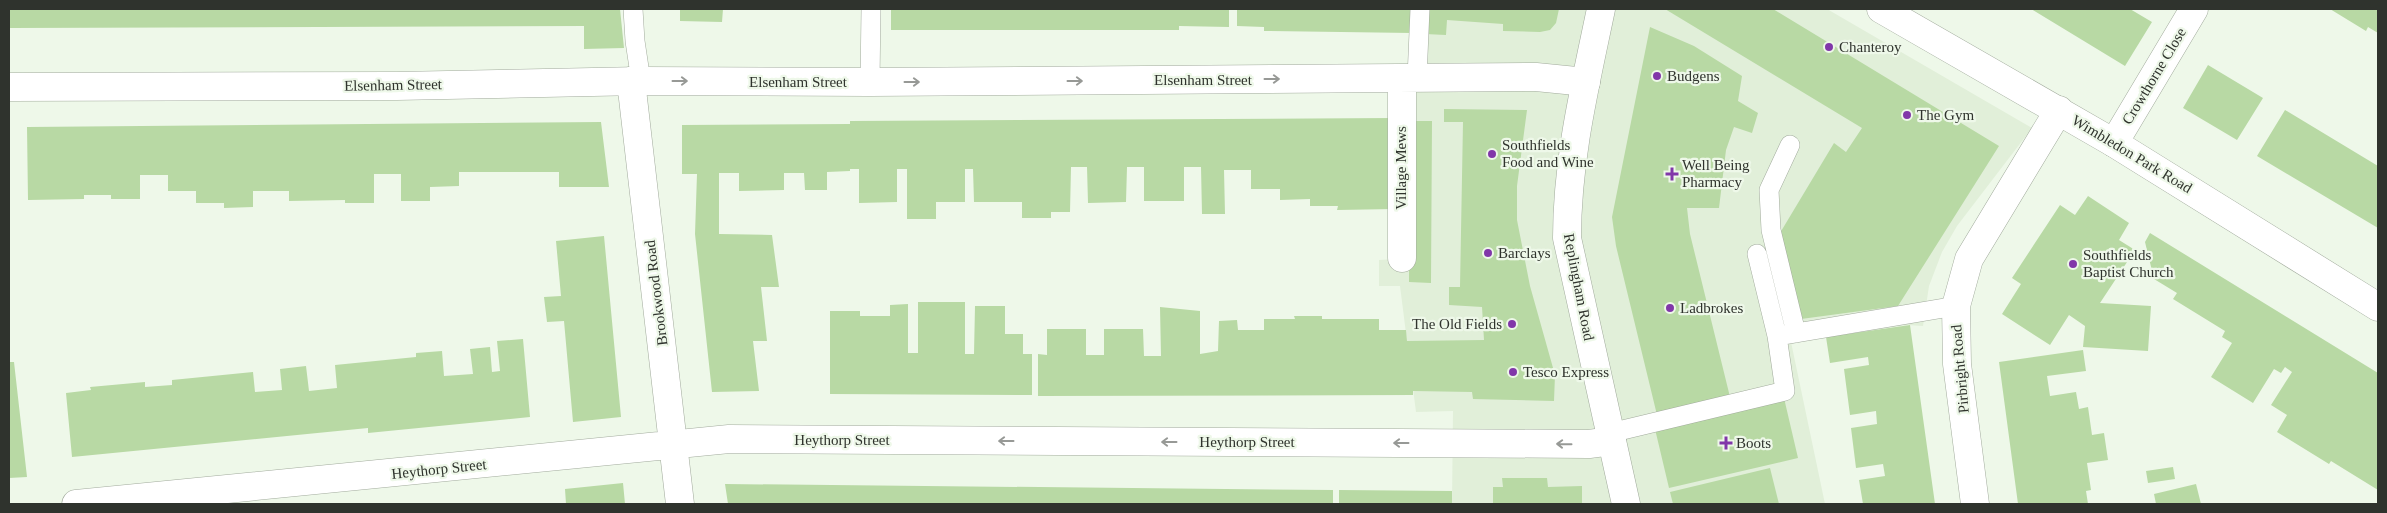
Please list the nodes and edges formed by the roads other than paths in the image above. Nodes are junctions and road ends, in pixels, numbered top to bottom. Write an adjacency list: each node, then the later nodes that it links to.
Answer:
1 (633, 9): 8 (lane)
2 (871, 9): 9 (lane)
3 (1420, 9): 7 (lane)
4 (1601, 9): 10 (street, Replingham Road)
5 (1881, 9): 12 (street, Wimbledon Park Road)
6 (2194, 9): 13 (street, Crowthorne Close)
7 (1409, 78): 9 (street, Elsenham Street, one-way to 7); 10 (street, Elsenham Street); 16 (street, Village Mews)
8 (636, 81): 9 (street, Elsenham Street, one-way to 9); 11 (street, Elsenham Street); 22 (street, Brookwood Road)
9 (870, 82)
10 (1586, 82): 21 (street, Replingham Road)
11 (9, 87)
12 (2059, 110): 13 (street, Wimbledon Park Road); 17 (street, Pirbright Road)
13 (2114, 143): 18 (street, Wimbledon Park Road)
14 (1790, 146): 19 (lane)
15 (1757, 254): 20 (lane)
16 (1402, 258)
17 (1956, 306): 19 (lane); 26 (street, Pirbright Road)
18 (2378, 307)
19 (1796, 333): 20 (lane)
20 (1777, 336): 21 (lane)
21 (1611, 437): 22 (street, Heythorp Street, one-way to 22); 25 (street, Replingham Road)
22 (674, 444): 23 (street, Heythorp Street); 24 (street, Brookwood Road)
23 (76, 504)
24 (680, 504)
25 (1626, 504)
26 (1975, 504)

